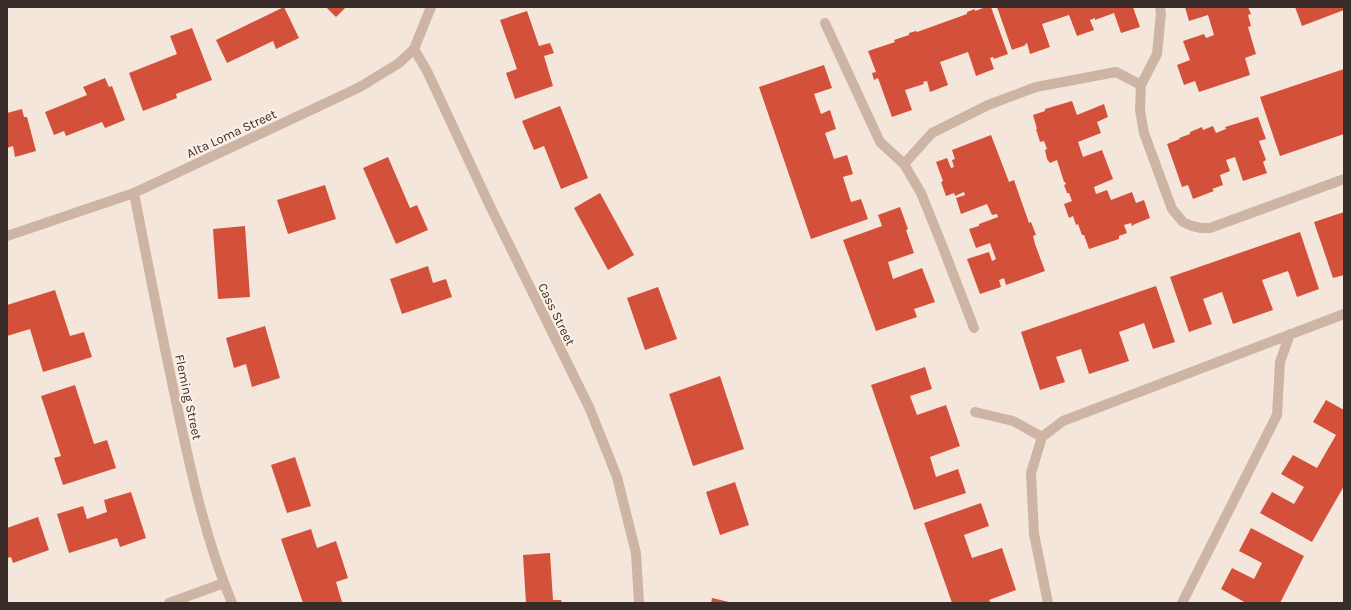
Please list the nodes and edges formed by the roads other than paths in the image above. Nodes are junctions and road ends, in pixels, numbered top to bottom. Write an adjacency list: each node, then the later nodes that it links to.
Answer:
1 (431, 7): 4 (street, Alta Loma Street)
2 (1160, 7): 5 (street)
3 (825, 23): 6 (street)
4 (414, 49): 8 (street, Alta Loma Street); 18 (street, Cass Street)
5 (1142, 85): 6 (street); 7 (street)
6 (904, 164): 11 (street)
7 (1344, 179)
8 (134, 193): 9 (street, Alta Loma Street); 15 (street, Fleming Street)
9 (7, 236)
10 (1344, 314): 12 (street)
11 (974, 328)
12 (1290, 334): 14 (street); 20 (street)
13 (975, 412): 14 (street)
14 (1042, 437): 19 (street)
15 (224, 583): 16 (street); 17 (street, Fleming Street)
16 (169, 603)
17 (232, 603)
18 (639, 603)
19 (1048, 603)
20 (1182, 603)

